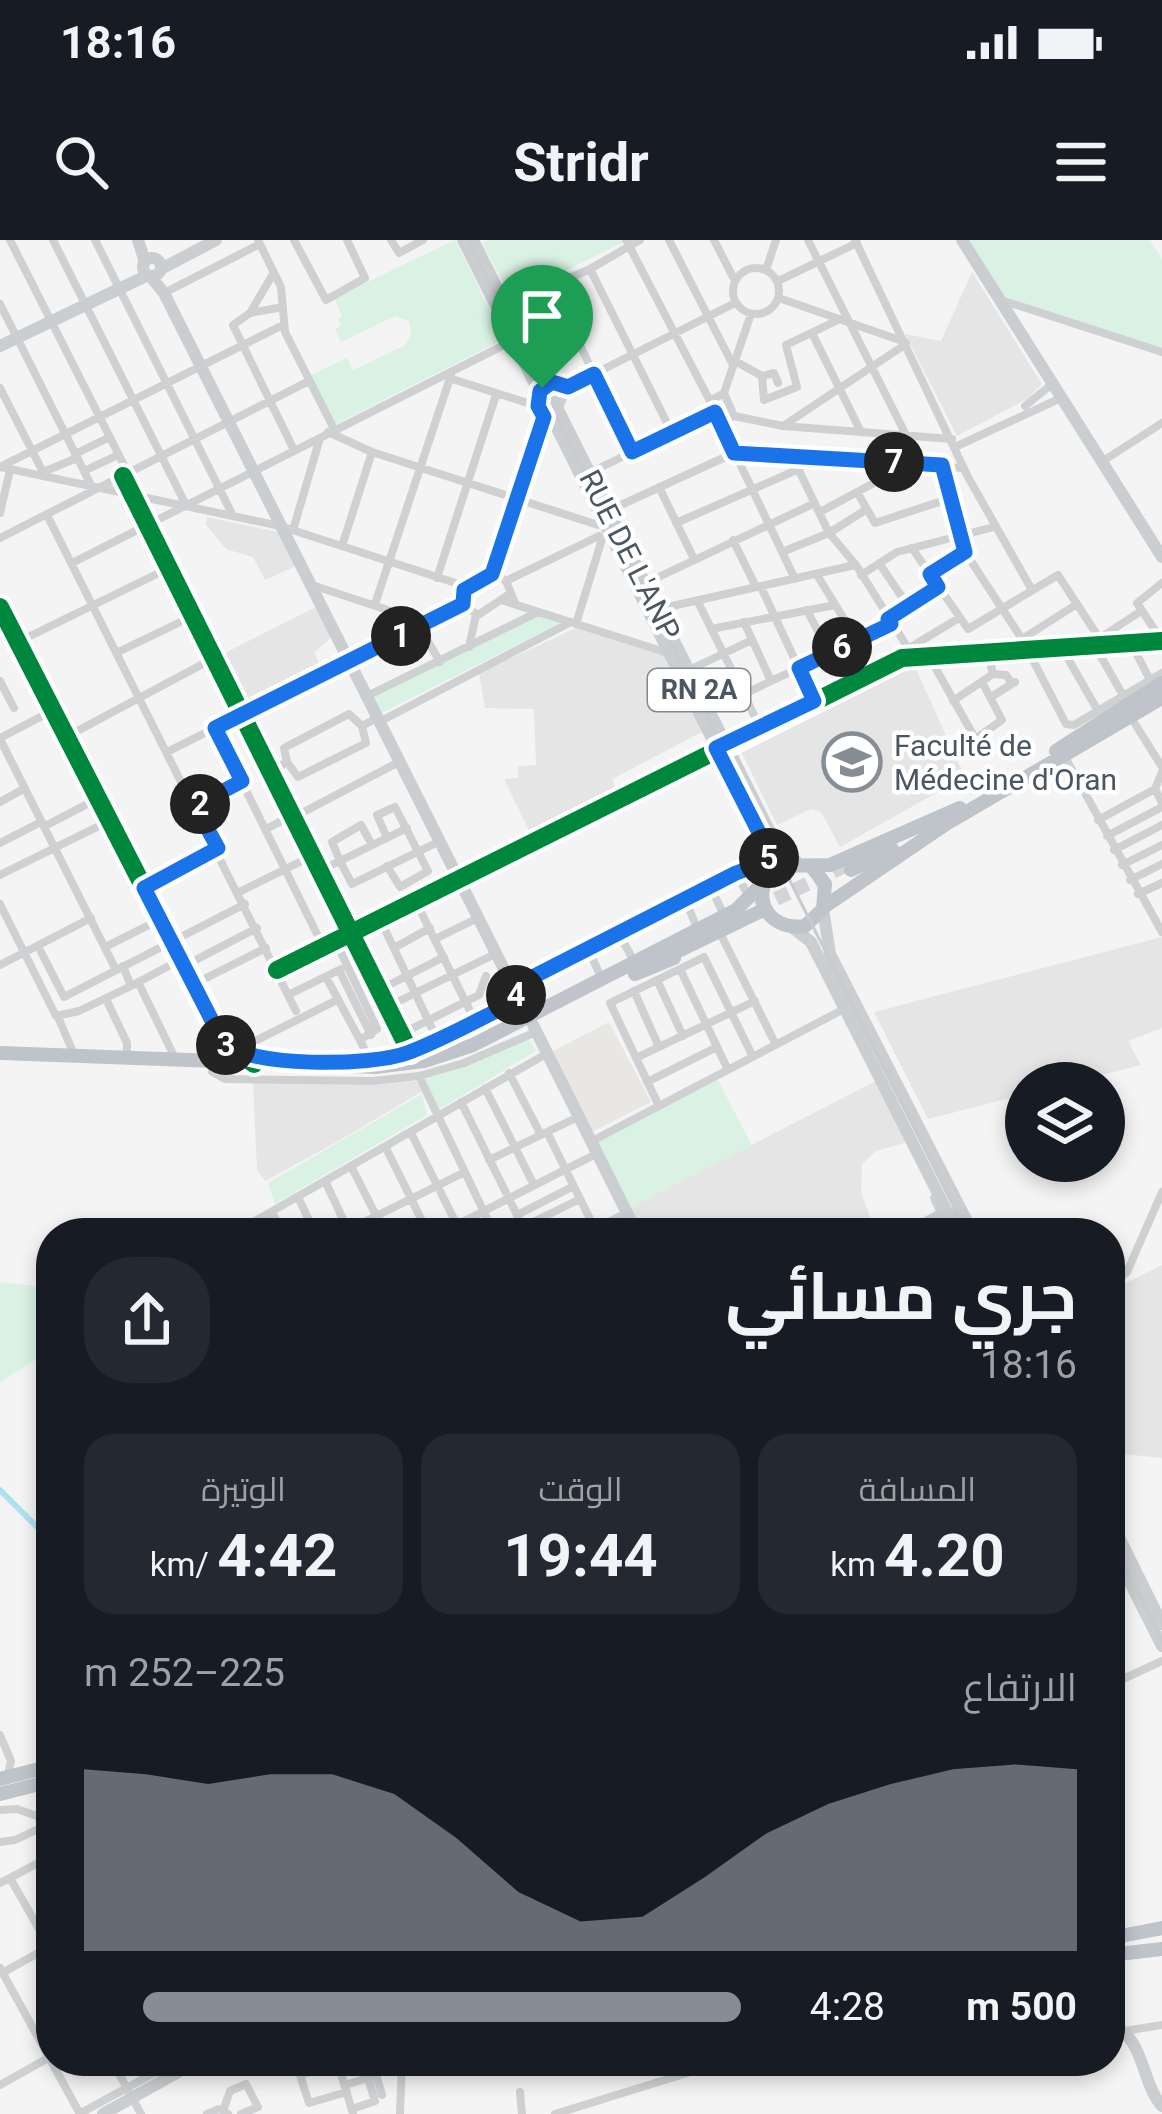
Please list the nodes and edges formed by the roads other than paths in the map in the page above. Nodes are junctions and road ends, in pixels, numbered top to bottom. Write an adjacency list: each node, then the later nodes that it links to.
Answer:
1 (10, 240): 39 (street)
2 (53, 240): 31 (street)
3 (95, 240): 26 (street)
4 (294, 240): 5 (street)
5 (347, 240)
6 (392, 240): 7 (street)
7 (423, 240)
8 (640, 240): 18 (street)
9 (669, 240): 38 (street)
10 (714, 240): 24 (street)
11 (776, 240): 22 (street)
12 (808, 240): 19 (street)
13 (962, 240): 30 (main road)
14 (209, 241): 20 (main road)
15 (474, 241): 34 (main road, RUE DE L'ANP / RN 2A); 46 (main road, RUE DE L'ANP / RN 2A)
16 (259, 242): 23 (street); 28 (street)
17 (856, 242): 19 (street); 48 (street)
18 (628, 243): 21 (street); 44 (street)
19 (820, 262): 25 (street); 41 (street)
20 (150, 263): 26 (main road); 28 (main road)
21 (590, 269): 27 (street); 51 (street)
22 (766, 270): 24 (street); 25 (street)
23 (274, 273): 35 (street); 36 (street)
24 (735, 281): 32 (street)
25 (778, 281): 29 (street)
26 (117, 284): 31 (main road); 59 (street)
27 (551, 286): 34 (street); 55 (street)
28 (163, 291): 53 (main road)
29 (778, 298): 37 (street); 40 (street)
30 (997, 298): 50 (street); 61 (main road)
31 (84, 300): 39 (main road); 69 (street)
32 (735, 303): 37 (street); 38 (street)
33 (0, 304): 45 (street)
34 (505, 306): 67 (main road, RUE DE L'ANP / RN 2A)
35 (283, 307): 36 (street); 42 (street)
36 (250, 313): 49 (street)
37 (751, 314): 52 (street)
38 (708, 317): 44 (street); 52 (street)
39 (49, 318): 45 (main road); 74 (street)
40 (838, 320): 41 (street); 43 (street)
41 (854, 325): 48 (street); 54 (street)
42 (283, 326): 49 (street); 58 (street)
43 (812, 333): 57 (street); 64 (street)
44 (675, 334): 51 (street); 71 (street)
45 (16, 335): 47 (main road); 82 (street)
46 (512, 341): 56 (street); 67 (main road, RUE DE L'ANP / RN 2A)
47 (0, 343)
48 (906, 343): 54 (street); 86 (street)
49 (242, 345): 53 (street); 70 (street)
50 (1162, 352)
51 (633, 354): 55 (street); 81 (street)
52 (734, 363): 57 (street); 65 (street)
53 (201, 365): 59 (street); 76 (main road)
54 (872, 365): 64 (street); 84 (street)
55 (594, 374): 62 (street); 90 (street)
56 (450, 376): 66 (street); 80 (street); 100 (street)
57 (762, 376): 60 (street)
58 (309, 381): 70 (street); 80 (street)
59 (166, 382): 69 (street); 85 (street)
60 (778, 383)
61 (1052, 384): 68 (main road); 86 (street)
62 (568, 387): 67 (street); 72 (street)
63 (0, 388): 88 (street)
64 (839, 388): 78 (street); 79 (street)
65 (724, 393): 71 (street); 73 (street)
66 (496, 395): 67 (street); 108 (street)
67 (541, 397): 72 (main road, RUE DE L'ANP / RN 2A); 116 (street); 128 (main road, RUE DE L'ANP / RN 2A)
68 (1061, 398): 86 (street); 96 (main road)
69 (133, 399): 74 (street); 95 (street)
70 (270, 401): 76 (street); 87 (street)
71 (710, 401): 75 (street)
72 (558, 410): 105 (main road, RUE DE L'ANP / RN 2A)
73 (734, 416): 75 (street); 78 (street)
74 (100, 417): 82 (street); 83 (street)
75 (717, 417): 81 (street); 91 (street)
76 (228, 422): 85 (street); 104 (main road)
77 (1162, 423): 96 (street)
78 (783, 425): 79 (street)
79 (861, 432): 84 (street)
80 (328, 433): 87 (street); 89 (street); 127 (street)
81 (672, 433): 90 (street)
82 (65, 434): 88 (street); 94 (street)
83 (110, 437): 92 (street); 94 (street)
84 (907, 437): 86 (street)
85 (195, 440): 95 (street); 111 (street)
86 (954, 443): 101 (street)
87 (294, 450): 104 (street)
88 (32, 451): 99 (street); 106 (street)
89 (372, 452): 100 (street); 133 (street)
90 (632, 452): 105 (street)
91 (734, 453): 93 (street); 110 (street); 112 (street)
92 (118, 455): 103 (street); 107 (street)
93 (791, 455): 97 (street); 102 (street)
94 (76, 456): 103 (street); 106 (street)
95 (162, 457): 107 (street); 117 (street)
96 (1101, 462): 137 (main road)
97 (910, 464): 98 (street); 113 (street)
98 (942, 465): 101 (street); 115 (street)
99 (3, 468): 106 (street); 120 (street)
100 (420, 468): 108 (street); 139 (street)
101 (965, 468): 126 (street)
102 (799, 469): 112 (street); 118 (street)
103 (84, 471): 109 (street)
104 (253, 471): 111 (street); 127 (main road)
105 (589, 473): 128 (main road, RUE DE L'ANP / RN 2A)
106 (44, 474): 109 (street)
107 (125, 475): 109 (street); 114 (street)
108 (467, 484): 116 (street); 147 (street)
109 (94, 486): 114 (street); 121 (street)
110 (659, 487): 123 (street); 128 (street)
111 (218, 488): 117 (street); 122 (street)
112 (750, 488): 123 (street); 124 (street)
113 (857, 493): 118 (street); 119 (street)
114 (132, 494): 117 (street); 125 (street)
115 (948, 499): 119 (street); 130 (street)
116 (515, 501): 128 (street); 144 (street)
117 (185, 505): 122 (street); 125 (street)
118 (818, 507): 124 (street); 129 (street)
119 (867, 509): 129 (street)
120 (0, 513)
121 (46, 515): 131 (street); 140 (street)
122 (233, 516): 127 (street)
123 (676, 523): 138 (street)
124 (768, 524): 132 (street); 135 (street)
125 (147, 526): 140 (street); 142 (street)
126 (994, 527): 130 (street); 155 (street)
127 (287, 528): 133 (street); 152 (main road)
128 (605, 528): 149 (street); 151 (main road, RUE DE L'ANP / RN 2A); 176 (street); 189 (main road, RUE DE L'ANP / RN 2A)
129 (829, 533): 135 (street); 143 (street)
130 (959, 536): 134 (street); 136 (street)
131 (0, 538)
132 (733, 540): 138 (street); 153 (street)
133 (342, 546): 139 (street)
134 (912, 548): 141 (street); 146 (street)
135 (782, 552): 148 (street)
136 (965, 552): 146 (street); 165 (street)
137 (1162, 556)
138 (694, 559): 151 (street)
139 (389, 562): 147 (street); 159 (street)
140 (72, 563): 161 (street)
141 (878, 563): 143 (street); 163 (street)
142 (169, 568): 161 (street); 171 (street)
143 (859, 570): 145 (street); 174 (street)
144 (492, 574): 149 (street); 156 (street)
145 (817, 574): 148 (street); 162 (street)
146 (930, 574): 154 (street)
147 (437, 578): 156 (street)
148 (795, 579): 153 (street)
149 (506, 580): 157 (street)
150 (1162, 583): 168 (street)
151 (644, 584): 166 (main road, RUE DE L'ANP / RN 2A)
152 (310, 585): 159 (street); 197 (main road)
153 (759, 587): 158 (street); 172 (street)
154 (938, 587): 163 (street); 173 (street)
155 (1032, 590): 160 (street); 165 (street)
156 (464, 595): 170 (street); 177 (street)
157 (510, 599): 169 (street); 170 (street)
158 (697, 601): 166 (street); 178 (street)
159 (375, 604): 177 (street)
160 (1077, 604): 179 (street); 184 (street)
161 (92, 605): 183 (street); 192 (street)
162 (835, 605): 167 (street); 181 (street)
163 (908, 606): 174 (street)
164 (0, 607): 183 (street)
165 (1002, 608): 173 (street); 179 (street)
166 (657, 609): 201 (main road, RUE DE L'ANP / RN 2A)
167 (807, 610): 172 (street); 193 (street)
168 (1141, 611): 182 (street); 184 (street)
169 (538, 612): 176 (street); 186 (street)
170 (476, 615): 186 (street)
171 (193, 616): 192 (street); 196 (street)
172 (775, 616): 175 (street); 199 (street)
173 (959, 618): 190 (street)
174 (889, 621): 181 (street); 190 (street)
175 (744, 622): 178 (street); 180 (street)
176 (574, 623): 189 (street); 221 (street)
177 (422, 626): 197 (street); 198 (street)
178 (711, 629): 194 (street)
179 (1022, 639): 191 (street)
180 (752, 640): 194 (street); 206 (street)
181 (857, 640): 187 (street)
182 (1162, 641): 185 (street)
183 (18, 642): 217 (street)
184 (1100, 644): 185 (street); 188 (street); 212 (street)
185 (1132, 645): 208 (street)
186 (469, 647): 198 (street)
187 (839, 649): 193 (street); 204 (street)
188 (1064, 650): 191 (street); 218 (street)
189 (668, 652): 229 (main road, RUE DE L'ANP / RN 2A)
190 (910, 652): 195 (street); 204 (street)
191 (1030, 652): 195 (street); 218 (street)
192 (116, 653): 213 (street)
193 (829, 653): 199 (street)
194 (724, 654): 201 (street); 209 (street)
195 (988, 654): 203 (street)
196 (214, 658): 213 (street); 219 (street)
197 (349, 661): 210 (main road); 219 (street)
198 (440, 662): 210 (street)
199 (799, 668): 206 (street); 214 (street)
200 (936, 669): 215 (street)
201 (689, 670): 229 (main road, RUE DE L'ANP / RN 2A)
202 (1162, 673): 208 (street)
203 (993, 674): 207 (street); 211 (street)
204 (855, 680): 214 (street)
205 (0, 681): 216 (street)
206 (771, 681): 209 (street)
207 (982, 682): 211 (street); 215 (street)
208 (1159, 690): 212 (street); 220 (highway); 228 (highway); 232 (highway)
209 (744, 694): 223 (street)
210 (366, 697): 221 (main road)
211 (991, 697): 226 (street)
212 (1124, 697): 218 (street)
213 (139, 698): 225 (street); 231 (street)
214 (814, 701): 223 (street)
215 (953, 701): 226 (street)
216 (14, 708)
217 (52, 711): 225 (street); 227 (street)
218 (1098, 711)
219 (243, 715): 224 (street); 237 (street)
220 (1132, 719): 228 (highway); 236 (street)
221 (378, 720): 222 (street); 235 (main road)
222 (362, 726): 234 (street); 234 (street)
223 (760, 727): 229 (street)
224 (215, 728): 231 (street); 238 (street)
225 (66, 737): 241 (street)
226 (975, 737): 230 (street)
227 (0, 738): 233 (street)
228 (1085, 743): 232 (highway)
229 (721, 746): 266 (main road, RUE DE L'ANP / RN 2A); 274 (main road, RUE DE L'ANP / RN 2A); 275 (street)
230 (965, 746)
231 (167, 752): 244 (street)
232 (1060, 753): 245 (highway); 247 (street); 250 (highway)
233 (4, 759): 239 (street)
234 (287, 762): 237 (street)
235 (399, 762): 246 (street); 256 (main road)
236 (1162, 769): 240 (street)
237 (272, 771): 246 (street)
238 (242, 781): 244 (street); 253 (street)
239 (25, 788): 242 (street); 249 (street)
240 (1155, 789): 243 (street); 247 (street)
241 (97, 799): 248 (street); 249 (street)
242 (0, 802)
243 (1162, 805): 254 (street)
244 (195, 806): 261 (street)
245 (960, 808): 250 (highway); 266 (highway)
246 (294, 816): 253 (street); 264 (street)
247 (1098, 820): 254 (street)
248 (109, 821): 260 (street); 279 (street)
249 (43, 824): 257 (street); 260 (street)
250 (946, 824): 287 (highway)
251 (1162, 825): 262 (street)
252 (407, 828): 255 (street); 255 (street); 263 (street)
253 (266, 829): 270 (street)
254 (1107, 836): 262 (street)
255 (387, 838): 258 (street)
256 (440, 841): 263 (street); 275 (main road)
257 (0, 843)
258 (372, 845): 265 (street); 265 (street)
259 (1162, 845): 268 (street)
260 (54, 847): 273 (street); 290 (street)
261 (218, 848): 279 (street); 281 (street)
262 (1114, 850): 268 (street)
263 (419, 851): 269 (street); 269 (street)
264 (314, 855): 270 (street); 271 (street)
265 (340, 861): 269 (street); 271 (street)
266 (804, 864): 274 (highway); 287 (highway)
267 (1162, 864): 276 (street)
268 (1122, 865): 276 (street)
269 (388, 866)
270 (285, 869): 281 (street); 305 (street)
271 (324, 869): 297 (street)
272 (736, 873): 274 (street); 278 (street); 280 (street)
273 (0, 875)
274 (765, 878): 288 (highway); 293 (highway)
275 (459, 880): 284 (street); 291 (main road)
276 (1130, 880): 282 (street)
277 (1162, 883): 282 (street)
278 (710, 886): 283 (street); 288 (street)
279 (144, 888): 292 (street)
280 (745, 890)
281 (239, 892): 286 (street)
282 (1138, 894): 298 (street)
283 (685, 899): 296 (street); 299 (street)
284 (415, 900): 289 (street); 295 (street)
285 (0, 904): 310 (street)
286 (245, 904): 294 (street); 303 (street)
287 (824, 908): 293 (highway); 388 (main road)
288 (725, 916): 296 (highway)
289 (379, 917): 297 (street); 308 (street)
290 (91, 918): 304 (street); 306 (street)
291 (478, 918): 301 (street); 311 (main road)
292 (159, 920): 303 (street); 306 (street)
293 (785, 925): 300 (highway); 340 (main road)
294 (257, 928): 307 (street); 314 (street)
295 (430, 928): 301 (street); 308 (street)
296 (698, 929): 312 (highway)
297 (354, 930): 302 (street); 329 (street)
298 (1162, 932)
299 (619, 933): 309 (street); 318 (street)
300 (721, 935): 318 (highway); 338 (street)
301 (435, 939): 313 (street)
302 (335, 940): 305 (street); 317 (street)
303 (170, 941): 314 (street); 316 (street)
304 (38, 946): 310 (street); 334 (street)
305 (323, 946): 320 (street)
306 (105, 947): 316 (street)
307 (266, 948): 320 (street); 328 (street)
308 (394, 948): 321 (street)
309 (588, 949): 325 (street); 332 (street)
310 (25, 952): 315 (street); 344 (street)
311 (496, 953): 322 (street); 332 (main road)
312 (658, 953): 318 (highway); 318 (highway)
313 (444, 957): 321 (street); 322 (street)
314 (182, 963): 327 (street); 328 (street)
315 (0, 965)
316 (119, 968): 327 (street); 334 (street)
317 (343, 968): 323 (street); 352 (street)
318 (635, 969): 325 (highway); 348 (highway)
319 (680, 969): 326 (street); 342 (street); 347 (street)
320 (277, 970): 333 (street)
321 (408, 975): 329 (street); 331 (street)
322 (453, 975): 331 (street); 337 (street)
323 (326, 976): 333 (street); 336 (street)
324 (486, 976): 337 (street)
325 (603, 980): 348 (highway)
326 (657, 980): 330 (street); 350 (street)
327 (135, 984): 335 (street); 364 (street)
328 (194, 984): 353 (street)
329 (379, 990): 339 (street)
330 (634, 991): 355 (street); 365 (street)
331 (416, 992): 339 (street); 345 (street)
332 (516, 993): 346 (street); 348 (main road)
333 (288, 995): 341 (street)
334 (64, 997): 343 (street)
335 (106, 999): 343 (street); 362 (street)
336 (338, 1000): 352 (street); 359 (street)
337 (466, 1001): 345 (street); 346 (street)
338 (755, 1001): 342 (street); 354 (street)
339 (387, 1006): 349 (street)
340 (845, 1009): 354 (street); 400 (main road)
341 (296, 1011)
342 (731, 1012): 347 (street); 363 (street)
343 (72, 1014): 344 (street)
344 (58, 1017): 358 (street)
345 (428, 1020): 349 (street); 351 (street)
346 (476, 1021): 351 (street)
347 (706, 1024): 350 (street); 356 (street)
348 (532, 1025): 361 (main road); 368 (highway); 369 (highway); 372 (street)
349 (401, 1034): 360 (street)
350 (683, 1036): 355 (street)
351 (437, 1039): 360 (street)
352 (360, 1040): 366 (street)
353 (223, 1042): 359 (street); 369 (street)
354 (776, 1045): 363 (street)
355 (659, 1047): 365 (street)
356 (717, 1047): 370 (street); 373 (street)
357 (0, 1051): 358 (street); 367 (highway); 369 (highway)
358 (73, 1052): 362 (street)
359 (233, 1052): 366 (street); 368 (street)
360 (410, 1052): 366 (street)
361 (546, 1054): 371 (street); 377 (main road)
362 (127, 1055): 364 (street)
363 (753, 1057): 370 (street)
364 (175, 1058): 367 (street)
365 (636, 1058): 373 (street)
366 (369, 1059)
367 (195, 1063): 369 (highway)
368 (254, 1064): 369 (highway)
369 (214, 1068): 372 (street)
370 (728, 1070): 376 (street)
371 (509, 1073): 374 (street); 380 (street)
372 (419, 1076): 378 (street)
373 (647, 1082): 376 (street)
374 (485, 1088): 375 (street); 382 (street)
375 (461, 1102): 378 (street); 384 (street)
376 (659, 1106): 383 (street)
377 (578, 1117): 380 (street); 383 (main road)
378 (436, 1118): 379 (street); 387 (street)
379 (411, 1133): 381 (street); 391 (street)
380 (544, 1133): 382 (street); 386 (street)
381 (386, 1148): 385 (street); 396 (street)
382 (515, 1148): 384 (street); 390 (street)
383 (593, 1148): 386 (street); 399 (main road)
384 (489, 1160): 394 (street)
385 (352, 1168): 389 (street); 403 (street)
386 (566, 1169): 390 (street); 392 (street)
387 (463, 1173): 391 (street); 398 (street)
388 (945, 1178): 400 (main road); 422 (street)
389 (326, 1183): 395 (street); 408 (street)
390 (534, 1185): 394 (street)
391 (437, 1186): 396 (street); 411 (street)
392 (574, 1186): 397 (street); 402 (street)
393 (1162, 1192): 423 (street)
394 (508, 1198): 398 (street); 402 (street)
395 (299, 1199): 401 (street); 407 (street)
396 (411, 1199): 403 (street); 410 (street)
397 (580, 1199): 415 (street); 416 (street)
398 (483, 1211): 412 (street); 413 (street)
399 (626, 1213): 417 (street); 418 (main road)
400 (951, 1214): 419 (main road); 420 (main road); 421 (main road)
401 (269, 1215): 404 (street); 405 (street); 406 (street)
402 (517, 1215): 414 (street)
403 (376, 1216): 409 (street)
404 (263, 1218)
405 (269, 1218)
406 (271, 1218)
407 (308, 1218)
408 (340, 1218)
409 (372, 1218)
410 (420, 1218)
411 (453, 1218)
412 (470, 1218)
413 (486, 1218)
414 (519, 1218)
415 (546, 1218)
416 (588, 1218)
417 (618, 1218)
418 (629, 1218)
419 (942, 1218)
420 (952, 1218)
421 (956, 1218)
422 (968, 1218)
423 (1125, 1274)
424 (1125, 1549): 426 (main road)
425 (1125, 1583): 427 (main road)
426 (1162, 1622)
427 (1162, 1646)
428 (1162, 1661): 429 (street)
429 (1125, 1677)
430 (0, 1736): 432 (street)
431 (36, 1772): 432 (highway)
432 (3, 1773)
433 (36, 1778): 434 (highway)
434 (0, 1794)
435 (0, 1810): 436 (street)
436 (36, 1816)
437 (36, 1830): 438 (street)
438 (0, 1842)
439 (36, 1864): 440 (street)
440 (5, 1880): 441 (street)
441 (36, 1926)
442 (1162, 1932): 443 (highway)
443 (1125, 1938)
444 (1162, 1951): 446 (highway)
445 (36, 1954): 447 (street)
446 (1125, 1954)
447 (1, 1971): 450 (street)
448 (1162, 2025): 449 (street)
449 (1125, 2031): 467 (main road)
450 (36, 2033)
451 (36, 2067): 462 (street)
452 (60, 2076): 470 (street)
453 (159, 2076): 466 (street)
454 (174, 2076): 466 (main road)
455 (301, 2076): 463 (street)
456 (344, 2076): 463 (street)
457 (373, 2076): 461 (street)
458 (376, 2076): 465 (street)
459 (401, 2076): 475 (street)
460 (678, 2076): 477 (street)
461 (368, 2078): 463 (street); 468 (street)
462 (0, 2085)
463 (346, 2088): 468 (street)
464 (520, 2092): 476 (street)
465 (382, 2095)
466 (134, 2101): 470 (street); 471 (main road); 472 (street)
467 (1162, 2105)
468 (353, 2111)
469 (226, 2112): 473 (street); 474 (street)
470 (80, 2114)
471 (103, 2114)
472 (122, 2114)
473 (207, 2114)
474 (242, 2114)
475 (400, 2114)
476 (523, 2114)
477 (555, 2114)

